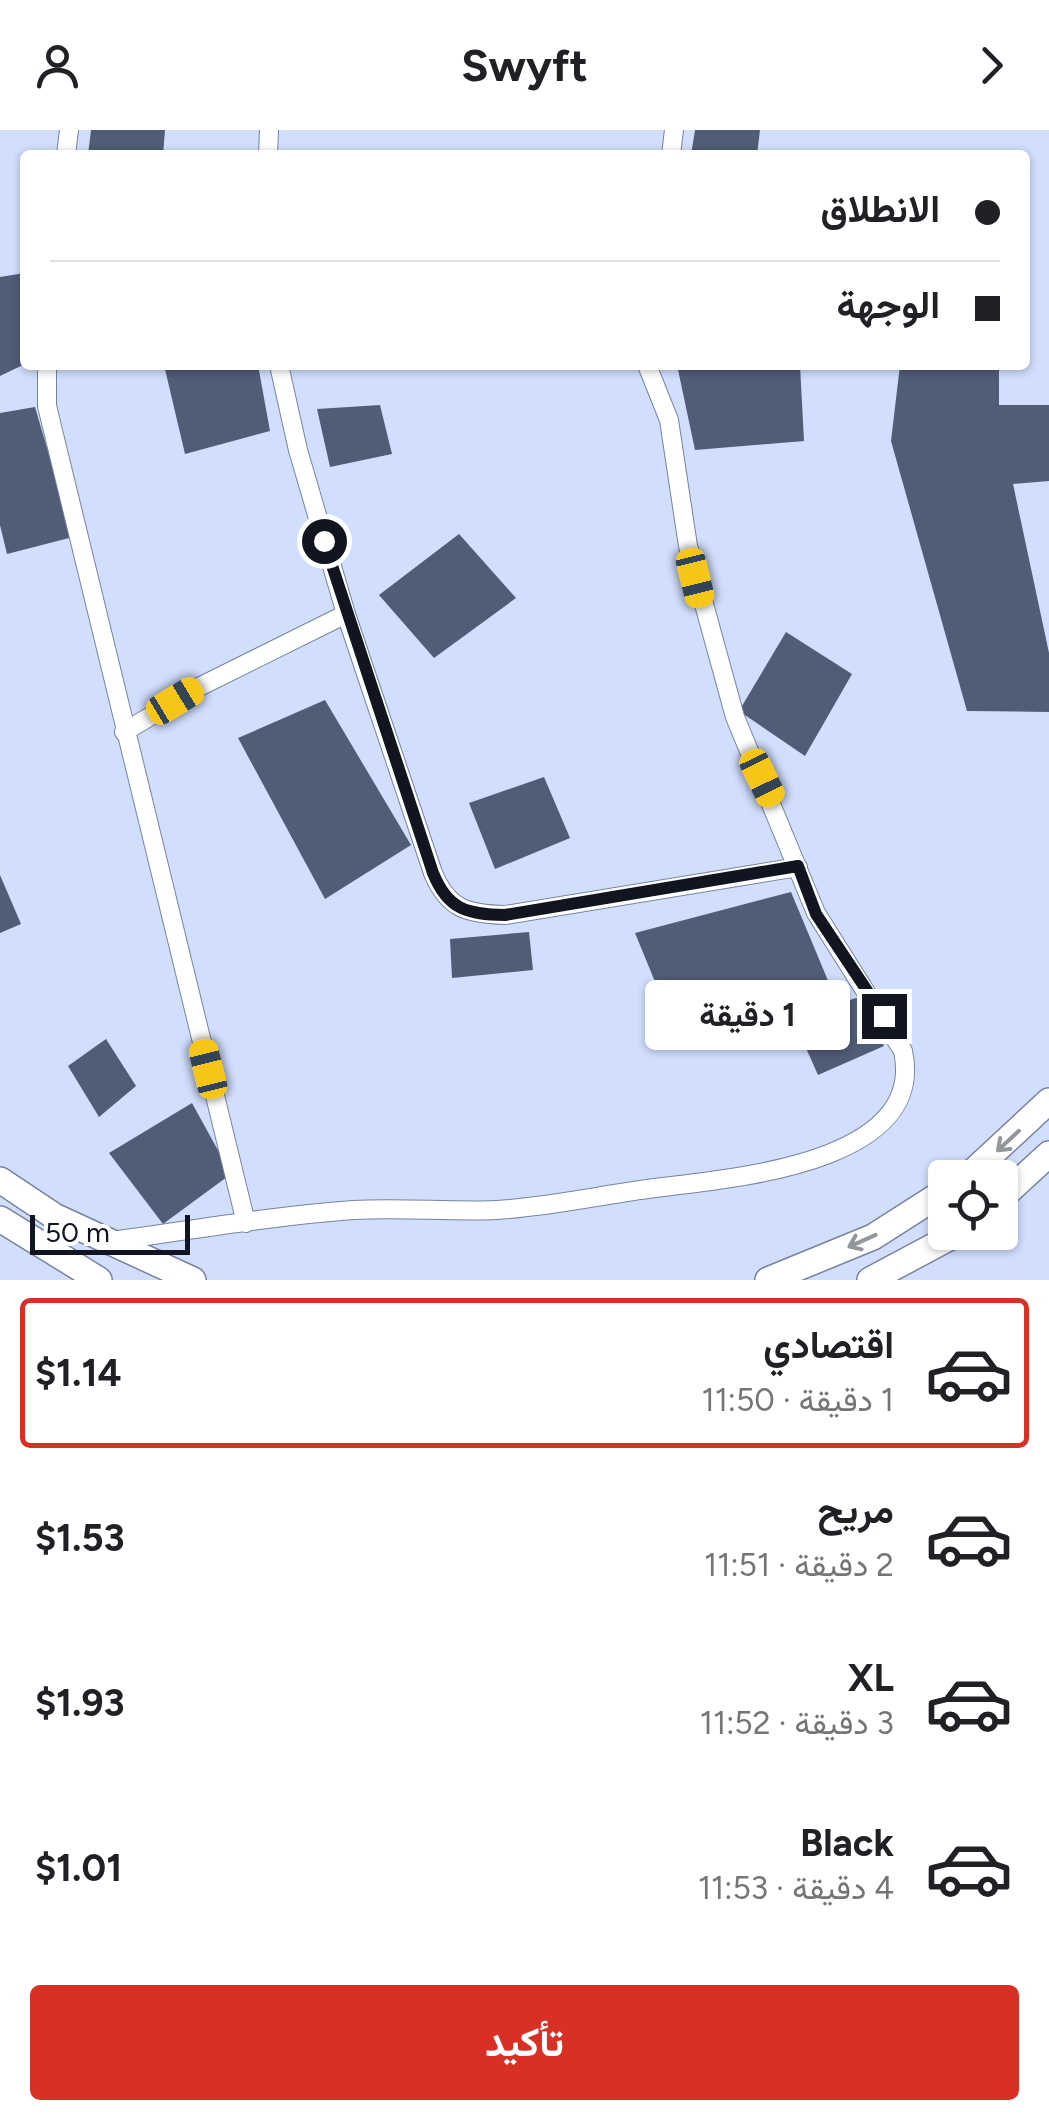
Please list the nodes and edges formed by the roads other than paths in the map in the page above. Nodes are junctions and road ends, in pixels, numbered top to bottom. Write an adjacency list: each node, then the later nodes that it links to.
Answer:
1 (46, 370): 5 (street)
2 (280, 370): 4 (street)
3 (650, 370): 6 (street)
4 (346, 614): 5 (street); 6 (street)
5 (124, 732): 14 (street)
6 (798, 866): 14 (street)
7 (1049, 1101): 9 (main road, one-way to 9)
8 (1049, 1154): 11 (main road)
9 (985, 1160)
10 (0, 1180): 15 (main road)
11 (1018, 1182)
12 (928, 1202): 19 (main road, one-way to 19)
13 (0, 1219): 17 (main road)
14 (246, 1223): 15 (street)
15 (107, 1242): 18 (main road)
16 (928, 1249): 20 (main road)
17 (99, 1280)
18 (193, 1280)
19 (768, 1280)
20 (870, 1280)

